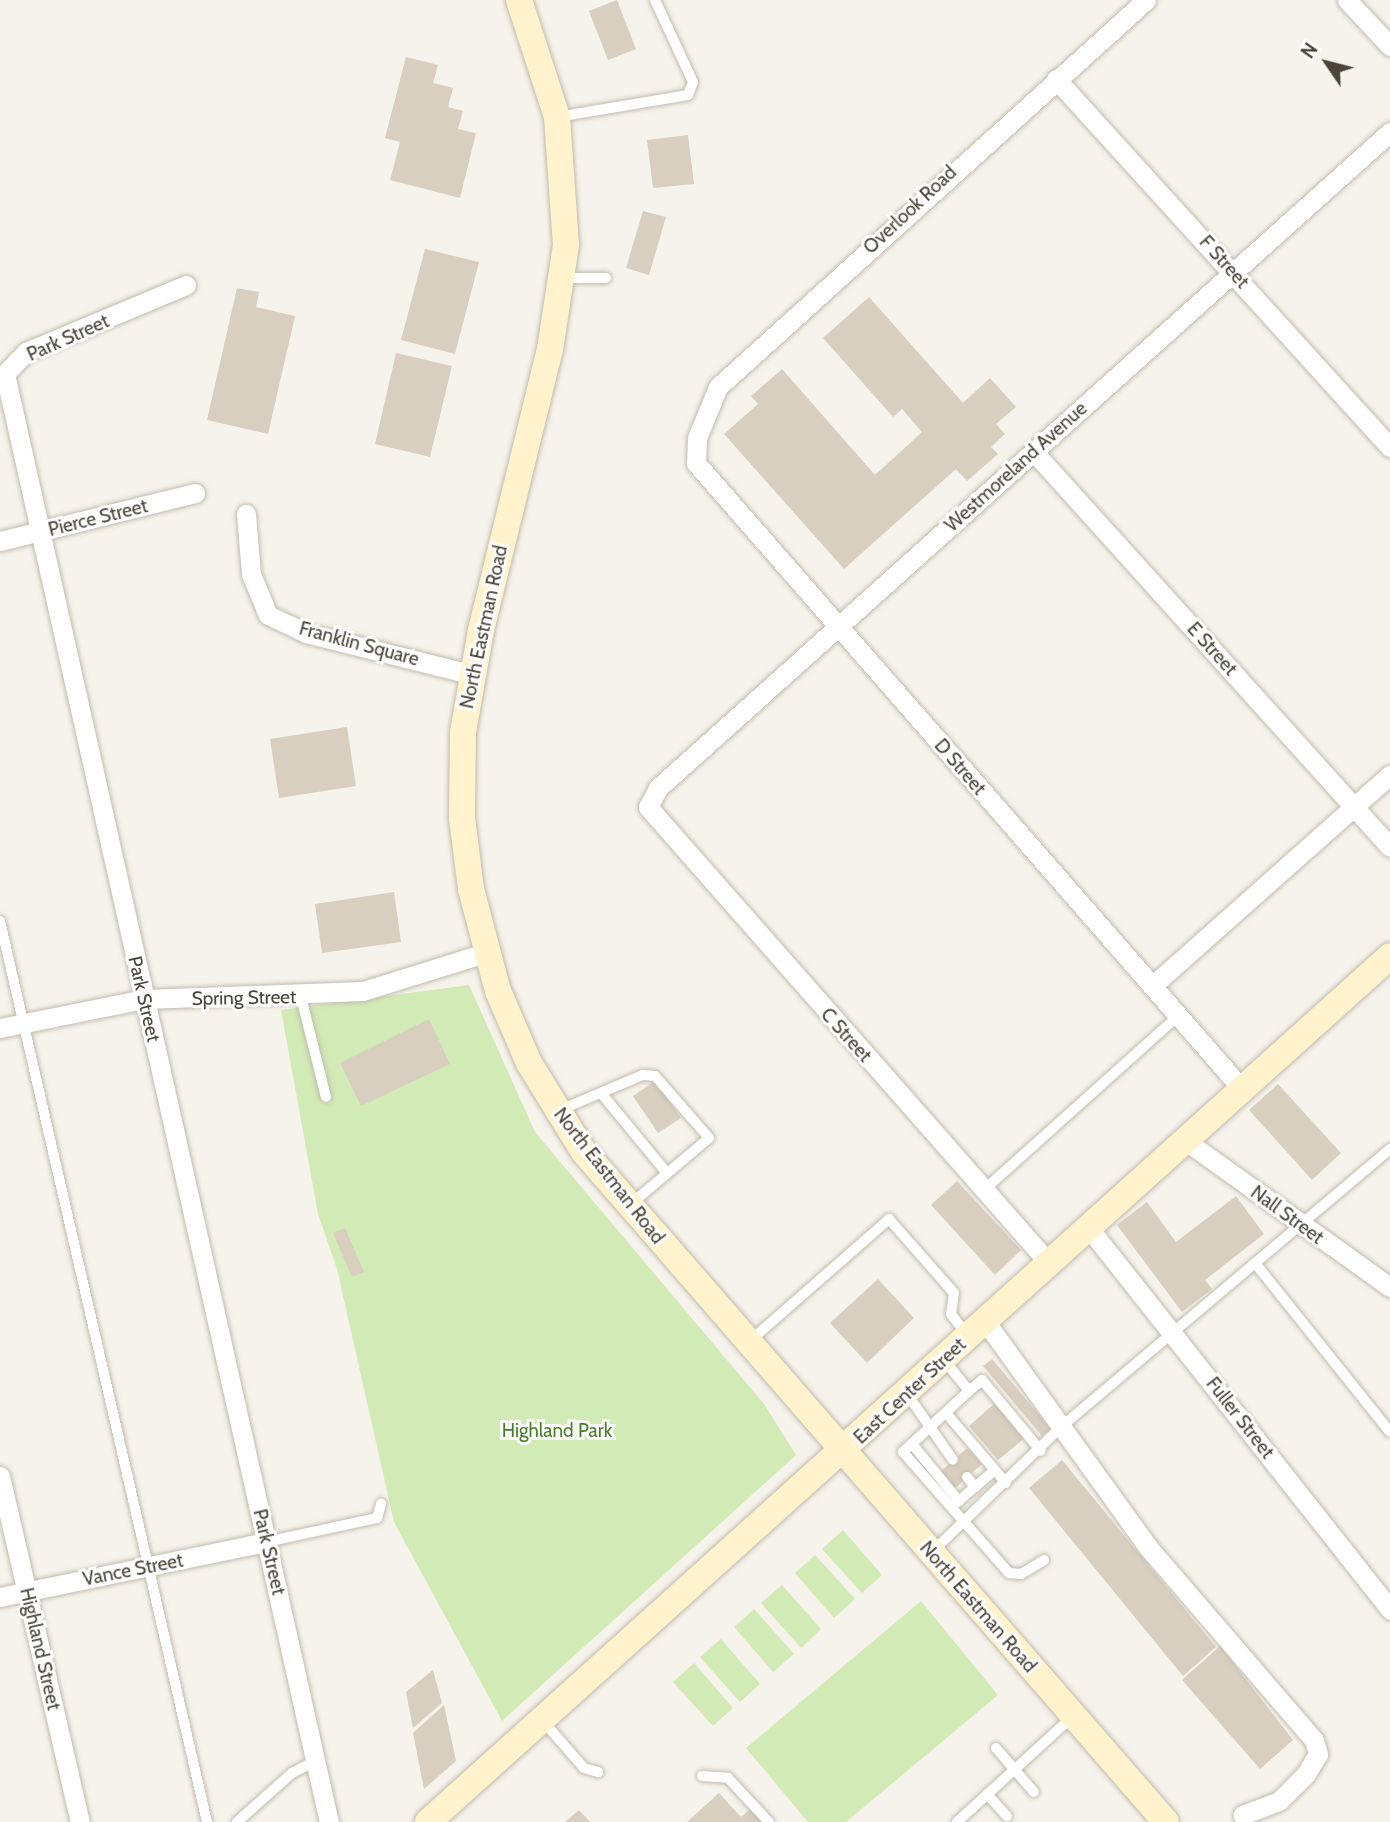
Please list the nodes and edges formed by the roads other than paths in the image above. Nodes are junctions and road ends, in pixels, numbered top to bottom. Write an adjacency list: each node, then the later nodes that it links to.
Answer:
1 (519, 0): 7 (main road, North Eastman Road)
2 (655, 0): 7 (lane)
3 (1146, 0): 6 (street, Overlook Road)
4 (1348, 0): 5 (street)
5 (1390, 46)
6 (1056, 79): 9 (street, F Street); 13 (street, Overlook Road)
7 (557, 117): 10 (main road, North Eastman Road)
8 (1390, 132): 9 (street, Westmoreland Avenue)
9 (1234, 272): 14 (street, F Street); 15 (street, Westmoreland Avenue)
10 (562, 278): 11 (lane); 21 (main road, North Eastman Road)
11 (606, 278)
12 (186, 285): 18 (street, Park Street)
13 (696, 438): 20 (street, D Street)
14 (1390, 447)
15 (1033, 451): 20 (street, Westmoreland Avenue); 24 (street, E Street)
16 (195, 493): 18 (street, Pierce Street)
17 (246, 513): 21 (street, Franklin Square)
18 (39, 533): 19 (street, Pierce Street); 31 (street, Park Street)
19 (0, 541)
20 (839, 629): 23 (street, Westmoreland Avenue); 29 (street, D Street)
21 (471, 674): 27 (main road, North Eastman Road)
22 (1390, 775): 24 (street)
23 (648, 807): 42 (street, C Street)
24 (1354, 807): 25 (street, E Street); 29 (street)
25 (1390, 847)
26 (0, 921): 33 (lane)
27 (485, 953): 30 (street, Spring Street); 38 (main road, North Eastman Road)
28 (1390, 956): 35 (main road, East Center Street)
29 (1152, 986): 32 (street, D Street)
30 (301, 997): 31 (street, Spring Street); 37 (lane)
31 (144, 999): 33 (street, Spring Street); 70 (street, Park Street)
32 (1178, 1016): 35 (street, D Street); 42 (lane)
33 (22, 1024): 34 (street, Spring Street); 73 (lane)
34 (0, 1028)
35 (1242, 1089): 39 (main road, East Center Street)
36 (601, 1093): 38 (lane); 41 (lane); 41 (lane)
37 (326, 1097)
38 (555, 1111): 43 (main road, North Eastman Road)
39 (1186, 1141): 44 (main road, East Center Street); 45 (street, Nall Street)
40 (1390, 1149): 45 (lane)
41 (667, 1173): 43 (lane)
42 (984, 1190): 46 (street, C Street)
43 (628, 1206): 51 (main road, North Eastman Road)
44 (1088, 1227): 46 (main road, East Center Street); 50 (street, Fuller Street)
45 (1301, 1227): 47 (lane); 48 (street, Nall Street)
46 (1048, 1262): 49 (main road, East Center Street)
47 (1255, 1263): 50 (lane); 58 (lane)
48 (1390, 1287)
49 (977, 1329): 51 (lane); 52 (main road, East Center Street); 56 (street)
50 (1174, 1335): 56 (lane); 76 (street, Fuller Street)
51 (748, 1342): 60 (main road, North Eastman Road)
52 (944, 1360): 53 (lane); 54 (main road, East Center Street)
53 (969, 1391): 55 (lane); 59 (lane)
54 (907, 1394): 57 (lane); 60 (main road, East Center Street)
55 (946, 1413): 57 (lane); 62 (lane)
56 (1061, 1427): 59 (lane); 86 (street)
57 (927, 1430): 61 (lane); 68 (lane)
58 (1390, 1432)
59 (1041, 1451): 65 (lane)
60 (843, 1453): 71 (main road, North Eastman Road); 78 (main road, East Center Street)
61 (953, 1460)
62 (995, 1470): 65 (lane); 66 (lane)
63 (0, 1476): 74 (street, Highland Street)
64 (967, 1478): 66 (lane)
65 (1006, 1483): 69 (lane)
66 (975, 1487): 68 (lane)
67 (381, 1504): 70 (lane)
68 (955, 1504): 69 (lane)
69 (965, 1521): 71 (lane); 72 (lane)
70 (266, 1542): 73 (street, Vance Street); 80 (street, Park Street)
71 (930, 1553): 77 (main road, North Eastman Road)
72 (1044, 1560)
73 (149, 1568): 74 (street, Vance Street); 90 (lane)
74 (26, 1590): 75 (street, Vance Street); 89 (street, Highland Street)
75 (0, 1597)
76 (1390, 1610)
77 (1074, 1715): 81 (lane); 95 (main road, North Eastman Road)
78 (542, 1721): 82 (lane); 93 (main road, East Center Street)
79 (996, 1748): 81 (lane)
80 (316, 1761): 91 (lane); 92 (street, Park Street)
81 (1014, 1769): 84 (lane); 85 (lane)
82 (598, 1772)
83 (702, 1776): 94 (lane)
84 (1034, 1792)
85 (988, 1794): 87 (lane); 88 (lane)
86 (1243, 1815)
87 (1007, 1816)
88 (959, 1821)
89 (80, 1822)
90 (207, 1822)
91 (237, 1822)
92 (330, 1822)
93 (428, 1822)
94 (769, 1822)
95 (1166, 1822)

